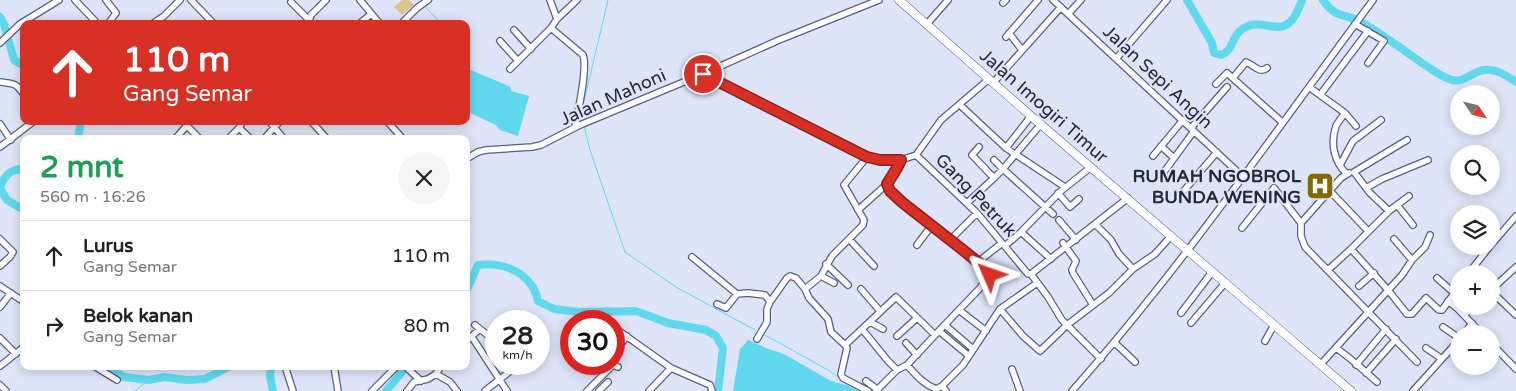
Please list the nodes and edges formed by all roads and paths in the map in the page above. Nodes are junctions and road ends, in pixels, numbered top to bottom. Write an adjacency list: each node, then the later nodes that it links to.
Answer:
1 (59, 0): 24 (street)
2 (75, 0): 25 (street)
3 (106, 0): 26 (street)
4 (180, 0): 27 (street)
5 (191, 0): 28 (street)
6 (326, 0): 30 (street)
7 (360, 0): 21 (street)
8 (428, 0): 33 (street)
9 (550, 0): 23 (street)
10 (577, 0): 23 (street)
11 (879, 0): 49 (street, Jalan Mahoni)
12 (900, 0): 35 (main road, Jalan Imogiri Timur)
13 (948, 0): 35 (street)
14 (1038, 0): 43 (street)
15 (1053, 0): 20 (street, Jalan Sepi Angin)
16 (1081, 0): 22 (street)
17 (1167, 0): 44 (street)
18 (1373, 0): 36 (street)
19 (291, 2): 29 (street)
20 (1060, 7): 22 (street, Jalan Sepi Angin); 43 (street)
21 (371, 14): 31 (street); 32 (street)
22 (1068, 14): 44 (street, Jalan Sepi Angin)
23 (558, 19): 37 (street)
24 (26, 20)
25 (94, 20)
26 (111, 20)
27 (159, 20)
28 (210, 20)
29 (306, 20)
30 (309, 20)
31 (364, 20)
32 (376, 20)
33 (406, 20)
34 (20, 24): 41 (street)
35 (927, 24): 51 (main road, Jalan Imogiri Timur)
36 (1356, 24): 39 (street); 55 (street)
37 (551, 28): 42 (street); 72 (street)
38 (514, 30): 42 (street)
39 (1367, 30): 46 (street); 57 (street)
40 (500, 42): 45 (street)
41 (0, 43)
42 (531, 49): 45 (street)
43 (1022, 50): 51 (street)
44 (1116, 59): 61 (street, Jalan Sepi Angin)
45 (518, 61): 48 (street)
46 (1368, 63)
47 (1267, 68): 50 (street)
48 (510, 69)
49 (703, 74): 72 (street, Jalan Mahoni); 93 (street)
50 (1233, 78): 53 (street); 63 (street)
51 (991, 81): 58 (street); 60 (main road, Jalan Imogiri Timur)
52 (0, 82): 56 (street)
53 (1216, 84)
54 (1227, 87): 75 (street)
55 (1309, 87): 57 (street); 63 (street)
56 (20, 89)
57 (1320, 95): 59 (street)
58 (960, 105): 87 (street); 89 (street)
59 (1345, 113): 73 (street); 98 (street)
60 (1031, 116): 65 (main road, Jalan Imogiri Timur); 87 (street)
61 (1183, 120): 75 (street, Jalan Sepi Angin); 84 (street)
62 (1381, 120): 98 (street)
63 (1282, 122): 104 (street)
64 (0, 124): 82 (street)
65 (1041, 124): 90 (street); 99 (main road, Jalan Imogiri Timur)
66 (29, 125): 82 (street)
67 (188, 125): 76 (street)
68 (241, 125): 74 (street)
69 (272, 125): 79 (street)
70 (315, 125): 80 (street)
71 (391, 125): 81 (street)
72 (578, 126): 92 (street, Jalan Mahoni)
73 (1356, 126)
74 (239, 128): 77 (street); 78 (street)
75 (1193, 130): 88 (street, Jalan Sepi Angin); 94 (street)
76 (179, 135)
77 (232, 135)
78 (247, 135)
79 (281, 135)
80 (323, 135)
81 (399, 135)
82 (11, 140): 85 (street)
83 (1407, 140): 102 (street)
84 (1162, 146): 91 (street); 94 (street)
85 (0, 147)
86 (979, 147): 105 (street)
87 (1006, 148): 90 (street)
88 (1217, 152): 104 (street, Jalan Sepi Angin); 110 (street)
89 (916, 155): 95 (street); 115 (street, Gang Petruk)
90 (1015, 155): 100 (street); 107 (street)
91 (1153, 156)
92 (470, 157)
93 (867, 157): 95 (street); 118 (street)
94 (1174, 158): 101 (street)
95 (901, 160): 106 (street)
96 (994, 160): 100 (street)
97 (1428, 160): 108 (street)
98 (1340, 165): 103 (street)
99 (1091, 167): 107 (street); 113 (main road, Jalan Imogiri Timur)
100 (1003, 169): 105 (street); 117 (street)
101 (1164, 172)
102 (1354, 172): 103 (street); 108 (street)
103 (1347, 174): 109 (street)
104 (1242, 176): 143 (street)
105 (994, 178): 115 (street)
106 (887, 184): 118 (street); 126 (street)
107 (1065, 187): 111 (street)
108 (1366, 188): 119 (street)
109 (1330, 191): 124 (street); 129 (street)
110 (1182, 193)
111 (1058, 194): 114 (street); 117 (street)
112 (1409, 196): 116 (street)
113 (1128, 198): 125 (street); 133 (main road, Jalan Imogiri Timur)
114 (1079, 199)
115 (967, 203): 120 (street, Gang Petruk)
116 (1396, 205): 119 (street); 127 (street)
117 (1045, 207): 121 (street); 130 (street)
118 (858, 210): 135 (street)
119 (1389, 211): 129 (street)
120 (977, 213): 136 (street); 139 (street, Gang Petruk)
121 (1053, 214)
122 (1516, 216): 132 (street)
123 (1059, 220): 138 (street)
124 (1301, 223): 128 (street); 153 (street)
125 (1095, 224): 138 (street); 152 (street)
126 (932, 225): 136 (street); 140 (street)
127 (1413, 225)
128 (1242, 228)
129 (1368, 230): 142 (street)
130 (1021, 232): 139 (street); 145 (street)
131 (1430, 235): 146 (street)
132 (1500, 235)
133 (1171, 236): 143 (main road, Jalan Imogiri Timur); 152 (street)
134 (0, 239): 149 (street)
135 (849, 239): 148 (street); 150 (street)
136 (950, 239): 147 (street)
137 (1394, 239): 146 (street)
138 (1076, 240): 141 (street)
139 (1004, 244): 147 (street); 156 (street, Gang Petruk)
140 (917, 245)
141 (1065, 245): 145 (street); 178 (street)
142 (1351, 249): 153 (street); 155 (street)
143 (1187, 250): 154 (main road, Jalan Imogiri Timur); 213 (street)
144 (692, 257): 171 (street)
145 (1051, 259): 156 (street)
146 (1412, 260): 169 (street)
147 (978, 262): 181 (street)
148 (826, 264): 157 (street); 163 (street)
149 (0, 266)
150 (874, 266)
151 (1516, 266): 159 (street)
152 (1133, 269): 178 (street)
153 (1328, 270): 183 (street)
154 (1212, 272): 162 (main road, Jalan Imogiri Timur); 184 (street)
155 (1374, 273): 165 (street); 169 (street)
156 (1031, 274): 161 (street, Gang Petruk)
157 (821, 276): 160 (street); 166 (street)
158 (1437, 278): 168 (street)
159 (1500, 281)
160 (834, 283)
161 (1037, 283): 180 (street); 192 (street, Gang Petruk)
162 (1225, 283): 189 (street); 194 (main road, Jalan Imogiri Timur)
163 (848, 285)
164 (0, 286): 170 (street)
165 (1359, 286)
166 (805, 289): 176 (street); 214 (street)
167 (862, 289): 182 (street)
168 (1450, 289)
169 (1388, 290): 175 (street); 183 (street)
170 (12, 293): 173 (street); 179 (street)
171 (737, 294): 176 (street); 177 (street)
172 (1450, 298): 175 (street)
173 (20, 299)
174 (1500, 299): 185 (street)
175 (1448, 301): 186 (street)
176 (770, 302): 209 (street)
177 (717, 304)
178 (1093, 305): 192 (street)
179 (0, 307)
180 (1000, 309): 192 (street); 200 (street)
181 (959, 310): 193 (street); 200 (street)
182 (880, 311): 187 (street); 188 (street)
183 (1368, 311): 198 (street); 215 (street)
184 (1180, 313)
185 (1516, 315)
186 (1465, 316): 190 (street)
187 (917, 318): 203 (street); 205 (street)
188 (870, 322): 197 (street); 199 (street)
189 (1191, 323)
190 (1472, 323)
191 (474, 324): 196 (street)
192 (1067, 324): 224 (street, Gang Petruk)
193 (945, 325): 203 (street); 218 (street)
194 (1274, 325): 211 (street); 228 (main road, Jalan Imogiri Timur)
195 (1443, 327): 201 (street)
196 (480, 329): 202 (street); 206 (street)
197 (862, 329): 214 (street); 241 (street)
198 (1386, 329): 210 (street); 230 (street)
199 (883, 330)
200 (986, 332): 218 (street)
201 (1450, 332)
202 (485, 333)
203 (937, 333): 222 (street); 223 (street)
204 (627, 336): 208 (street); 232 (street)
205 (897, 336)
206 (472, 337): 246 (street)
207 (0, 338): 221 (street)
208 (625, 339)
209 (757, 339)
210 (1396, 339): 227 (street); 242 (street)
211 (1265, 341)
212 (906, 343): 222 (street)
213 (1115, 343): 224 (street); 226 (street)
214 (845, 345): 266 (street)
215 (1336, 348): 228 (street); 230 (street)
216 (1426, 348): 225 (street)
217 (20, 350): 221 (street)
218 (973, 350): 223 (street)
219 (1450, 350): 225 (street)
220 (1500, 352): 234 (street)
221 (16, 354): 231 (street)
222 (917, 355): 229 (street)
223 (969, 356): 253 (street)
224 (1100, 359): 269 (street)
225 (1442, 359): 271 (street)
226 (1135, 362)
227 (1417, 362)
228 (1321, 364): 270 (main road, Jalan Imogiri Timur)
229 (907, 365): 241 (street); 253 (street)
230 (1356, 365): 242 (street)
231 (0, 366)
232 (671, 368): 264 (street); 265 (street)
233 (1012, 369): 268 (street)
234 (1516, 369)
235 (101, 370): 247 (street)
236 (286, 370): 255 (street)
237 (334, 370): 256 (street)
238 (393, 370): 257 (street)
239 (409, 370): 248 (street)
240 (438, 370): 243 (street)
241 (897, 370): 267 (street)
242 (1366, 373): 251 (street)
243 (436, 374): 248 (street); 259 (street)
244 (506, 375): 246 (street)
245 (603, 375): 262 (street)
246 (501, 379): 260 (street); 261 (street)
247 (117, 380)
248 (421, 381): 258 (street)
249 (866, 381): 267 (street)
250 (608, 382): 263 (street)
251 (1377, 382)
252 (0, 385): 254 (street)
253 (944, 389)
254 (6, 391)
255 (294, 391)
256 (338, 391)
257 (372, 391)
258 (407, 391)
259 (457, 391)
260 (485, 391)
261 (507, 391)
262 (587, 391)
263 (599, 391)
264 (649, 391)
265 (712, 391)
266 (868, 391)
267 (877, 391)
268 (1020, 391)
269 (1073, 391)
270 (1352, 391)
271 (1414, 391)

